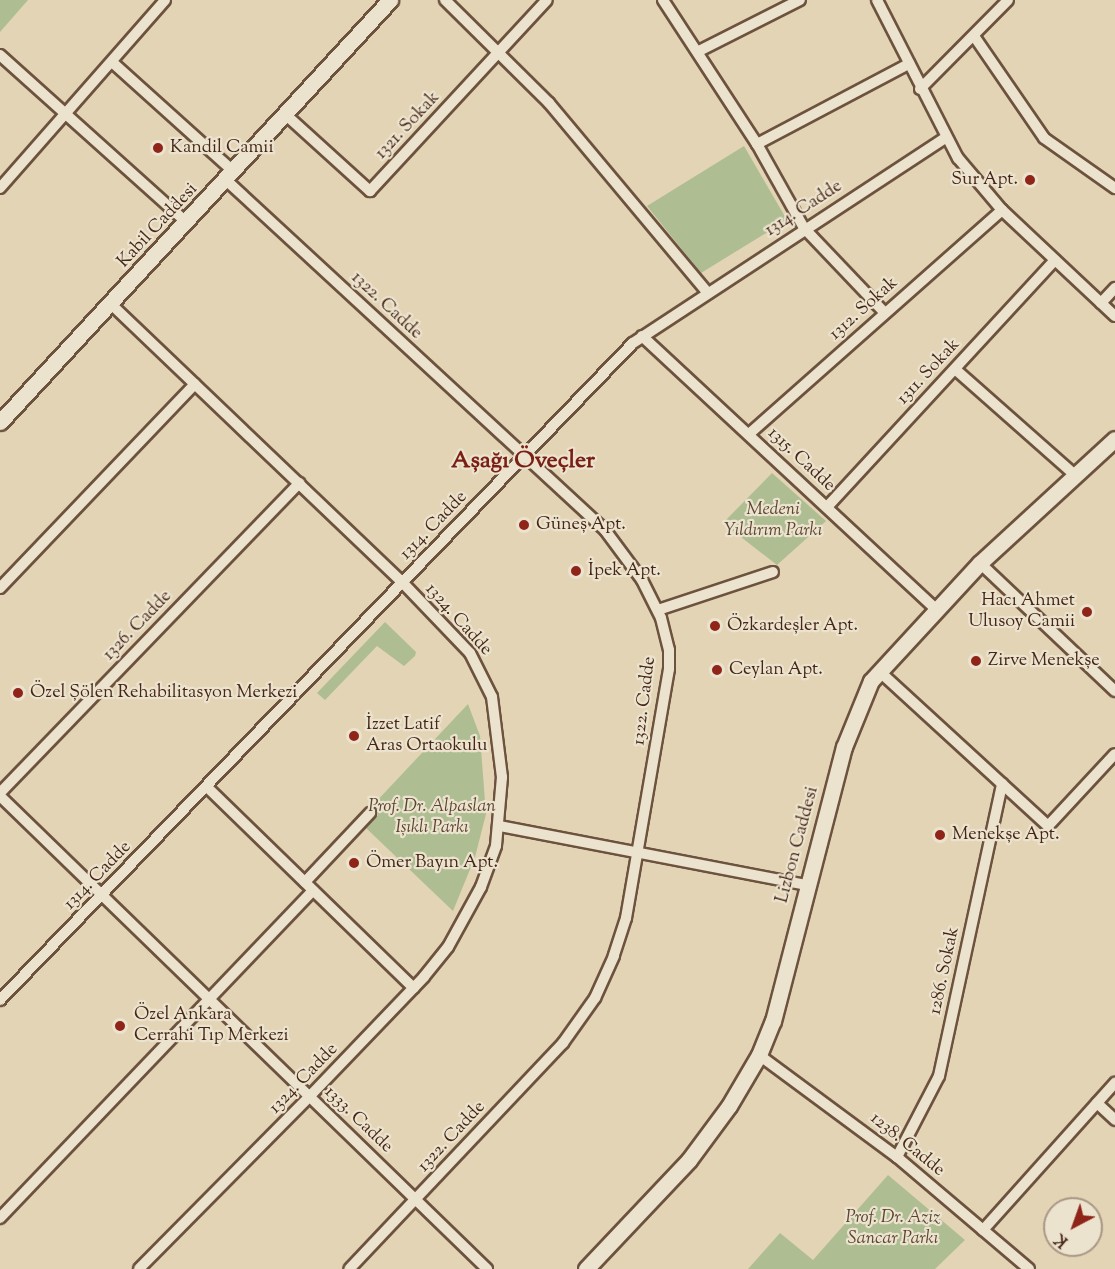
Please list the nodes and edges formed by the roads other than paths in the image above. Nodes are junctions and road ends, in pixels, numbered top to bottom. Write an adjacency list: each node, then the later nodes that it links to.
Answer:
1 (165, 0): 13 (street)
2 (390, 0): 17 (main road, Kabil Caddesi)
3 (445, 0): 11 (street)
4 (547, 0): 11 (street, 1321. Sokak)
5 (663, 0): 10 (street)
6 (800, 0): 10 (street)
7 (877, 0): 14 (street)
8 (1008, 0): 9 (street)
9 (974, 36): 15 (street); 22 (street)
10 (699, 51): 19 (street)
11 (499, 52): 17 (street, 1321. Sokak); 28 (street)
12 (0, 54): 16 (street)
13 (112, 62): 16 (street); 20 (street, 1322. Cadde)
14 (909, 64): 15 (street); 19 (street)
15 (920, 89): 18 (street)
16 (65, 114): 21 (street); 24 (street)
17 (285, 114): 20 (main road, Kabil Caddesi)
18 (945, 138): 23 (street); 25 (street, 1314. Cadde)
19 (757, 144): 25 (street)
20 (230, 176): 24 (main road, Kabil Caddesi); 41 (street, 1322. Cadde)
21 (0, 188)
22 (1115, 188)
23 (1002, 210): 26 (street); 31 (street, 1312. Sokak)
24 (187, 223): 30 (main road, Kabil Caddesi)
25 (804, 228): 28 (street, 1314. Cadde); 31 (street)
26 (1055, 260): 29 (street); 34 (street, 1311. Sokak)
27 (1115, 288): 29 (street)
28 (706, 291): 33 (street, 1314. Cadde)
29 (1101, 303): 32 (street)
30 (112, 305): 35 (street, 1324. Cadde); 36 (main road, Kabil Caddesi)
31 (885, 313): 38 (street, 1312. Sokak)
32 (1115, 316)
33 (642, 336): 38 (street, 1315. Cadde); 41 (street, 1314. Cadde)
34 (955, 369): 43 (street); 45 (street, 1311. Sokak)
35 (195, 384): 44 (street, 1324. Cadde); 49 (street)
36 (0, 422)
37 (1115, 429): 42 (main road, Lizbon Caddesi)
38 (748, 434): 45 (street, 1315. Cadde)
39 (1115, 440): 42 (main road, Lizbon Caddesi)
40 (1115, 445): 42 (main road, Lizbon Caddesi)
41 (524, 456): 48 (street, 1314. Cadde); 51 (street, 1322. Cadde)
42 (1091, 461): 43 (main road, Lizbon Caddesi)
43 (1075, 475): 46 (main road, Lizbon Caddesi)
44 (299, 483): 48 (street, 1324. Cadde); 58 (street, 1326. Cadde)
45 (827, 507): 50 (street, 1315. Cadde)
46 (980, 563): 50 (main road, Lizbon Caddesi); 54 (street)
47 (773, 572): 51 (street)
48 (402, 583): 57 (street, 1314. Cadde); 60 (street, 1324. Cadde)
49 (0, 588)
50 (936, 609): 52 (main road, Lizbon Caddesi)
51 (658, 610): 61 (street, 1322. Cadde)
52 (879, 671): 56 (street); 62 (main road, Lizbon Caddesi)
53 (1115, 674): 54 (street)
54 (1111, 687)
55 (1115, 754): 56 (street)
56 (1002, 784): 73 (street, 1286. Sokak)
57 (208, 788): 63 (street); 64 (street, 1314. Cadde)
58 (0, 794): 64 (street, 1333. Cadde)
59 (370, 813): 63 (street)
60 (500, 826): 61 (street); 65 (street, 1324. Cadde)
61 (639, 853): 62 (street); 74 (street, 1322. Cadde)
62 (807, 885): 68 (main road, Lizbon Caddesi)
63 (309, 886): 65 (street); 66 (street)
64 (104, 894): 66 (street, 1333. Cadde); 67 (street, 1314. Cadde)
65 (414, 988): 70 (street, 1324. Cadde)
66 (211, 999): 70 (street, 1333. Cadde); 75 (street)
67 (0, 1000)
68 (759, 1055): 73 (street, 1238. Cadde); 80 (main road, Lizbon Caddesi)
69 (1115, 1083): 71 (street)
70 (310, 1096): 74 (street, 1333. Cadde); 77 (street, 1324. Cadde)
71 (1097, 1103): 72 (street); 76 (street)
72 (1115, 1120)
73 (897, 1156): 76 (street, 1238. Cadde)
74 (416, 1199): 78 (street, 1322. Cadde); 79 (street, 1333. Cadde)
75 (0, 1218)
76 (983, 1230): 81 (street, 1238. Cadde)
77 (139, 1269)
78 (349, 1269)
79 (487, 1269)
80 (586, 1269)
81 (1029, 1269)

